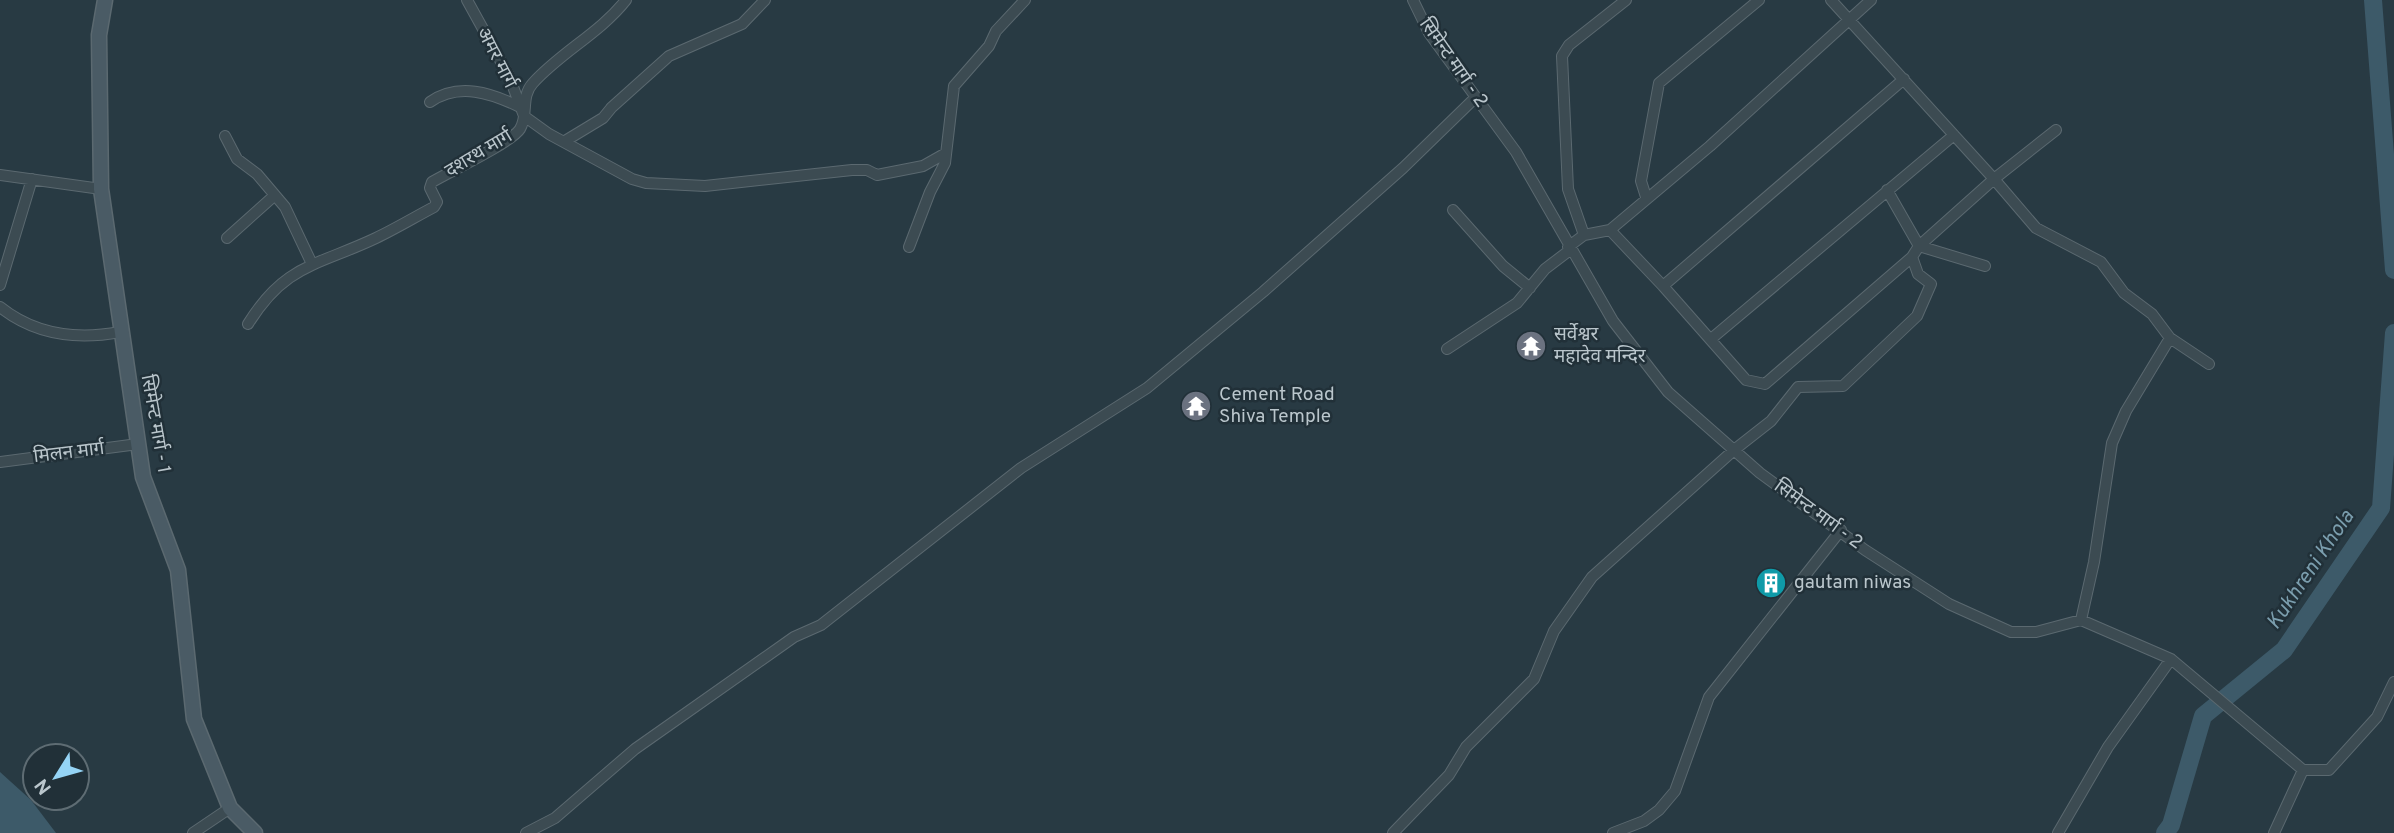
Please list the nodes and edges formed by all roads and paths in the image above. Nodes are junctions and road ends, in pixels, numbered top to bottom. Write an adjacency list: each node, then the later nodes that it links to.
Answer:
1 (105, 0): 24 (street, सिमेन्ट मार्ग - 1)
2 (467, 0): 15 (street, अमर मार्ग)
3 (626, 0): 15 (street, दशरथ मार्ग)
4 (765, 0): 19 (street)
5 (1024, 0): 20 (street)
6 (1413, 0): 13 (street, सिमेन्ट मार्ग - 2)
7 (1626, 0): 30 (street)
8 (1759, 0): 27 (street)
9 (1831, 0): 11 (street)
10 (1871, 0): 11 (street)
11 (1849, 21): 12 (street); 27 (street)
12 (1904, 79): 17 (street); 39 (street)
13 (1476, 97): 34 (street, सिमेन्ट मार्ग - 2); 61 (street)
14 (430, 102): 15 (street)
15 (522, 111): 19 (street); 36 (street, दशरथ मार्ग)
16 (2056, 130): 23 (street)
17 (1954, 135): 23 (street); 25 (street)
18 (225, 136): 26 (street)
19 (565, 141): 20 (street)
20 (946, 153): 33 (street)
21 (0, 175): 22 (street)
22 (32, 179): 24 (street); 38 (street)
23 (1994, 179): 32 (street); 44 (street)
24 (101, 189): 43 (street, सिमेन्ट मार्ग - 1)
25 (1887, 190): 32 (street); 45 (street)
26 (275, 195): 31 (street); 36 (street)
27 (1646, 197): 29 (street)
28 (1453, 211): 40 (street)
29 (1610, 230): 30 (street); 39 (street)
30 (1584, 235): 34 (street)
31 (227, 238)
32 (1919, 246): 35 (street); 37 (street)
33 (909, 247)
34 (1569, 248): 40 (street); 49 (street, सिमेन्ट मार्ग - 2)
35 (1912, 257): 45 (street); 49 (street)
36 (312, 264): 42 (street, दशरथ मार्ग)
37 (1984, 266)
38 (0, 285)
39 (1663, 286): 45 (street)
40 (1530, 288): 46 (street)
41 (0, 307): 43 (street)
42 (248, 324)
43 (120, 332): 48 (street, सिमेन्ट मार्ग - 1)
44 (2170, 338): 47 (street); 52 (street)
45 (1711, 339)
46 (1447, 349)
47 (2209, 364)
48 (138, 444): 50 (street, मिलन मार्ग); 58 (street, सिमेन्ट मार्ग - 1)
49 (1734, 450): 51 (street, सिमेन्ट मार्ग - 2); 62 (street)
50 (0, 462)
51 (1840, 530): 52 (street, सिमेन्ट मार्ग - 2); 63 (street)
52 (2081, 620): 53 (street)
53 (2171, 659): 57 (street); 64 (street)
54 (2394, 682): 56 (street)
55 (2394, 706): 56 (street)
56 (2380, 711): 57 (street)
57 (2303, 770): 65 (street)
58 (230, 808): 59 (street); 60 (street, सिमेन्ट मार्ग - 1)
59 (193, 833)
60 (255, 833)
61 (526, 833)
62 (1393, 833)
63 (1613, 833)
64 (2058, 833)
65 (2274, 833)

